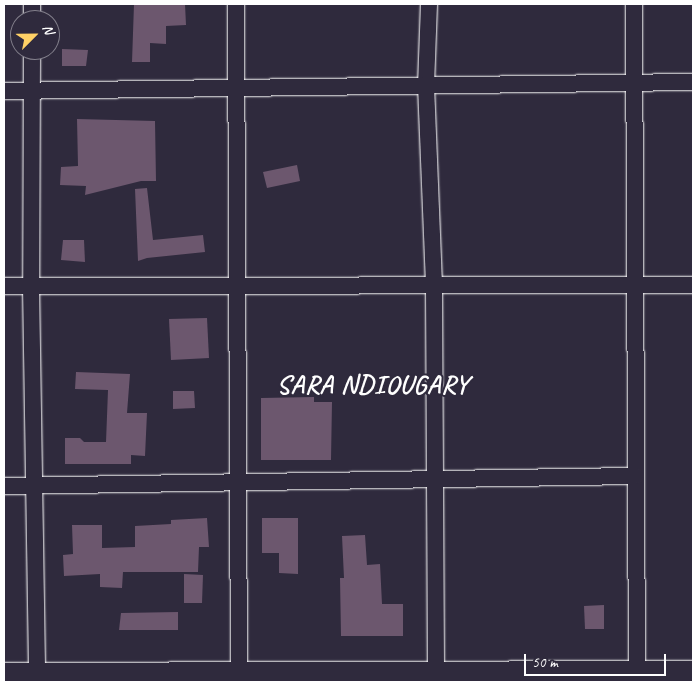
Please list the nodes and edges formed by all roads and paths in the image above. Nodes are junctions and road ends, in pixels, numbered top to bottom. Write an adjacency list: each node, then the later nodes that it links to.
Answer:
1 (236, 4): 8 (street)
2 (429, 4): 7 (street)
3 (634, 4): 5 (street)
4 (32, 60): 10 (street)
5 (634, 82): 6 (street); 7 (street); 11 (street)
6 (693, 82)
7 (426, 85): 8 (street); 15 (street)
8 (236, 86): 10 (street); 16 (street)
9 (4, 91): 10 (street)
10 (32, 91): 14 (street)
11 (635, 285): 12 (street); 15 (street); 17 (street)
12 (693, 285)
13 (4, 286): 14 (street)
14 (30, 286): 16 (street); 21 (street)
15 (434, 287): 16 (street); 18 (street)
16 (237, 288): 19 (street)
17 (636, 476): 18 (street); 25 (street)
18 (435, 479): 19 (street); 23 (street)
19 (238, 481): 21 (street); 27 (street)
20 (4, 486): 21 (street)
21 (34, 486): 26 (street)
22 (693, 672): 25 (street)
23 (436, 673): 25 (street); 27 (street)
24 (4, 674): 26 (street)
25 (637, 677)
26 (37, 678): 27 (street)
27 (239, 678)

